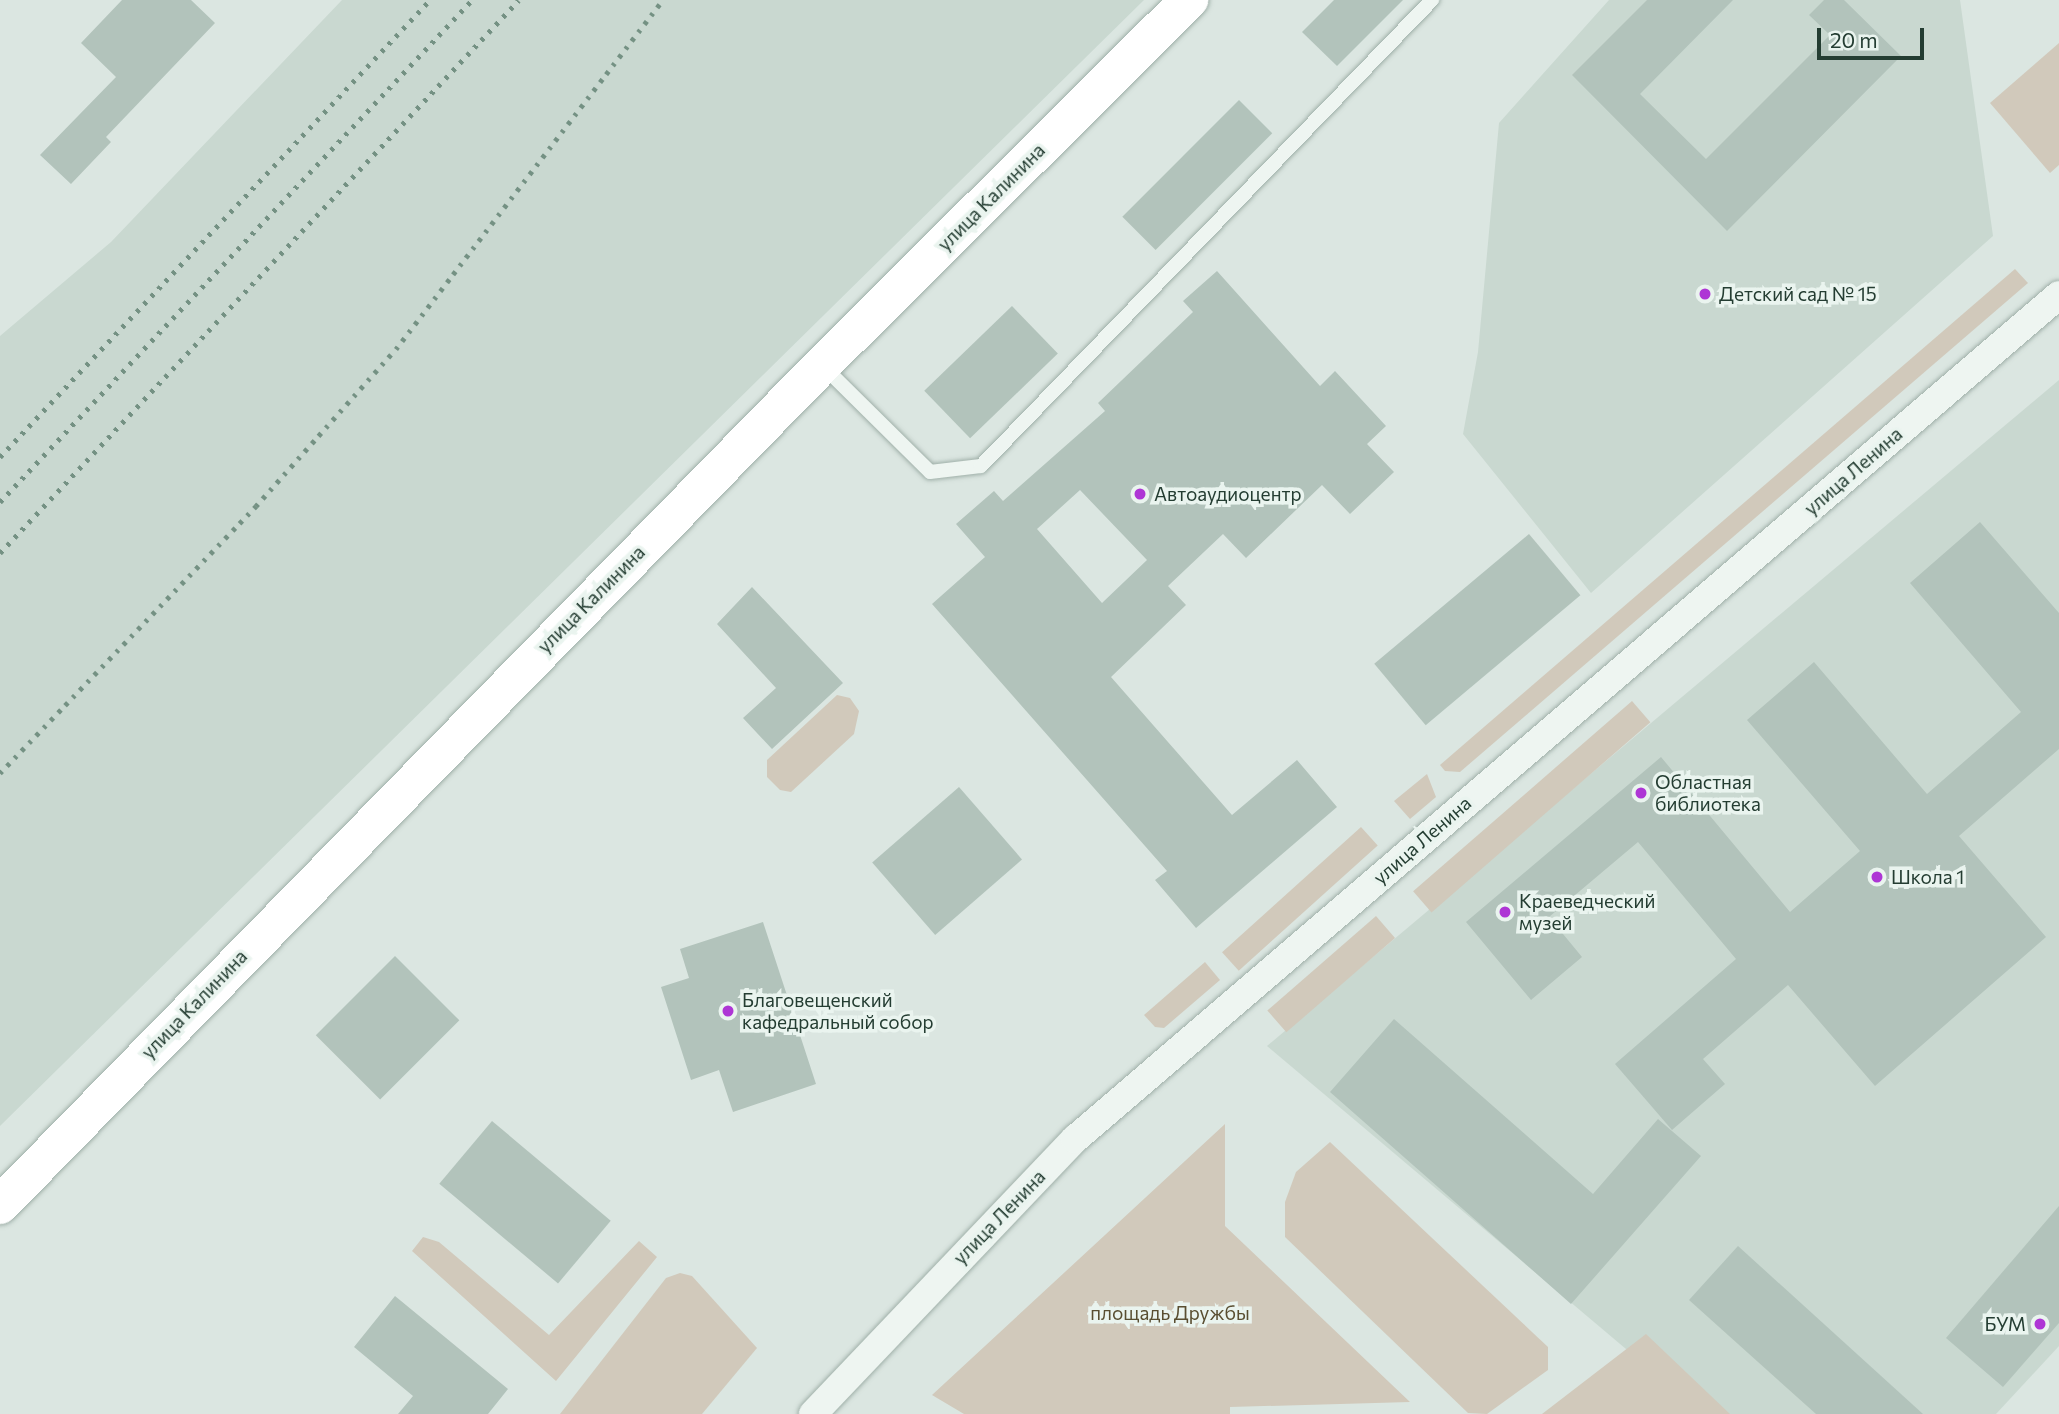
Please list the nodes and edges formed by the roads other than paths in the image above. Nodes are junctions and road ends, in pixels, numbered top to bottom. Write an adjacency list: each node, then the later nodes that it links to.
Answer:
1 (1189, 0): 4 (main road, улица Калинина)
2 (1432, 0): 4 (lane)
3 (2059, 295): 6 (street, улица Ленина)
4 (822, 365): 5 (main road, улица Калинина)
5 (0, 1205)
6 (813, 1414)

